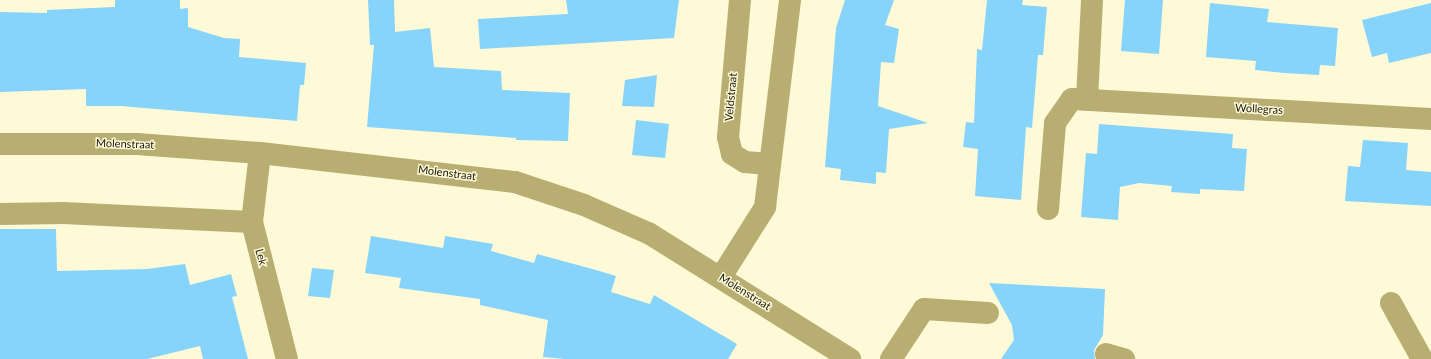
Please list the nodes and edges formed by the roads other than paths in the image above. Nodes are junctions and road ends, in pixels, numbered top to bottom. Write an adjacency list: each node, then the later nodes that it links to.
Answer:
1 (740, 0): 8 (street, Veldstraat)
2 (790, 0): 8 (street)
3 (1092, 0): 4 (street)
4 (1088, 100): 5 (street, Wollegras); 9 (street, Wollegras)
5 (1431, 119)
6 (0, 144): 7 (street, Molenstraat)
7 (260, 153): 11 (street, Lek); 12 (street, Molenstraat)
8 (770, 164): 12 (street)
9 (1048, 209)
10 (0, 214): 11 (street)
11 (252, 222): 15 (street, Lek)
12 (721, 277): 16 (street, Molenstraat)
13 (1391, 303): 18 (street)
14 (988, 313): 17 (street)
15 (287, 359)
16 (850, 359)
17 (891, 359)
18 (1422, 359)

